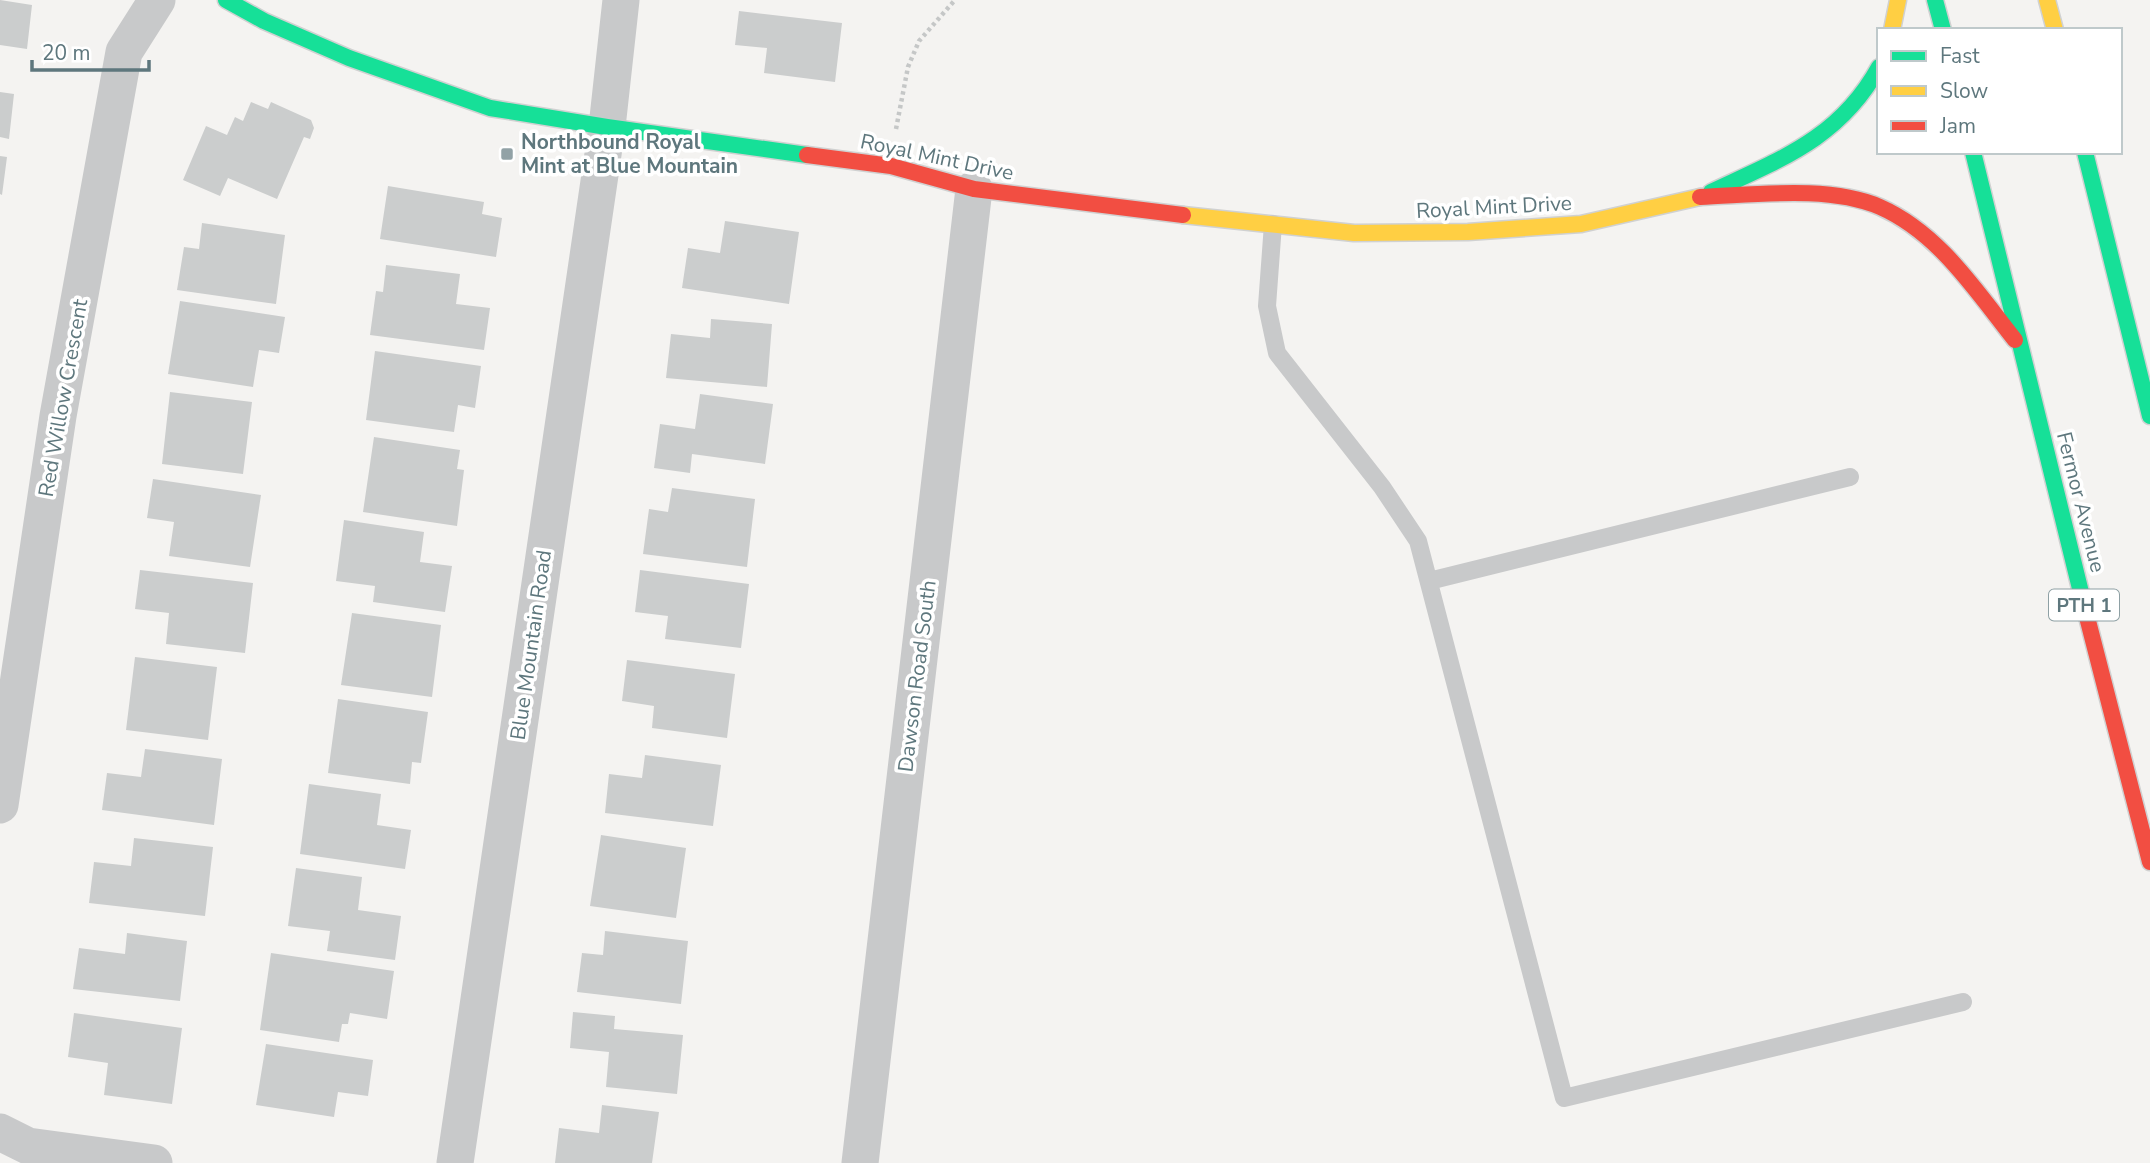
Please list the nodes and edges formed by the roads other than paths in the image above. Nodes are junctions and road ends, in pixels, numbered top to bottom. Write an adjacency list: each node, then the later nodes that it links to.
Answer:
1 (157, 0): 21 (street, Red Willow Crescent)
2 (226, 0): 11 (main road, Royal Mint Drive)
3 (621, 0): 11 (street, Blue Mountain Road)
4 (1898, 0): 7 (main road)
5 (1935, 0): 8 (main road)
6 (2048, 0): 9 (main road)
7 (1892, 28)
8 (1942, 28)
9 (2055, 28)
10 (1877, 71): 15 (main road)
11 (607, 127): 14 (main road, Royal Mint Drive); 26 (street, Blue Mountain Road)
12 (1973, 154): 17 (main road, Fermor Avenue / PTH 1)
13 (2085, 154): 18 (main road)
14 (974, 189): 16 (main road, Royal Mint Drive); 27 (street, Dawson Road South)
15 (1700, 197): 16 (main road, Royal Mint Drive); 17 (main road)
16 (1273, 224): 20 (lane)
17 (2021, 347): 22 (main road, Fermor Avenue / PTH 1)
18 (2150, 416)
19 (1850, 477): 20 (lane)
20 (1429, 581): 23 (lane)
21 (1, 785)
22 (2150, 862)
23 (1963, 1002)
24 (0, 1132): 25 (street)
25 (154, 1163)
26 (455, 1163)
27 (860, 1163)

